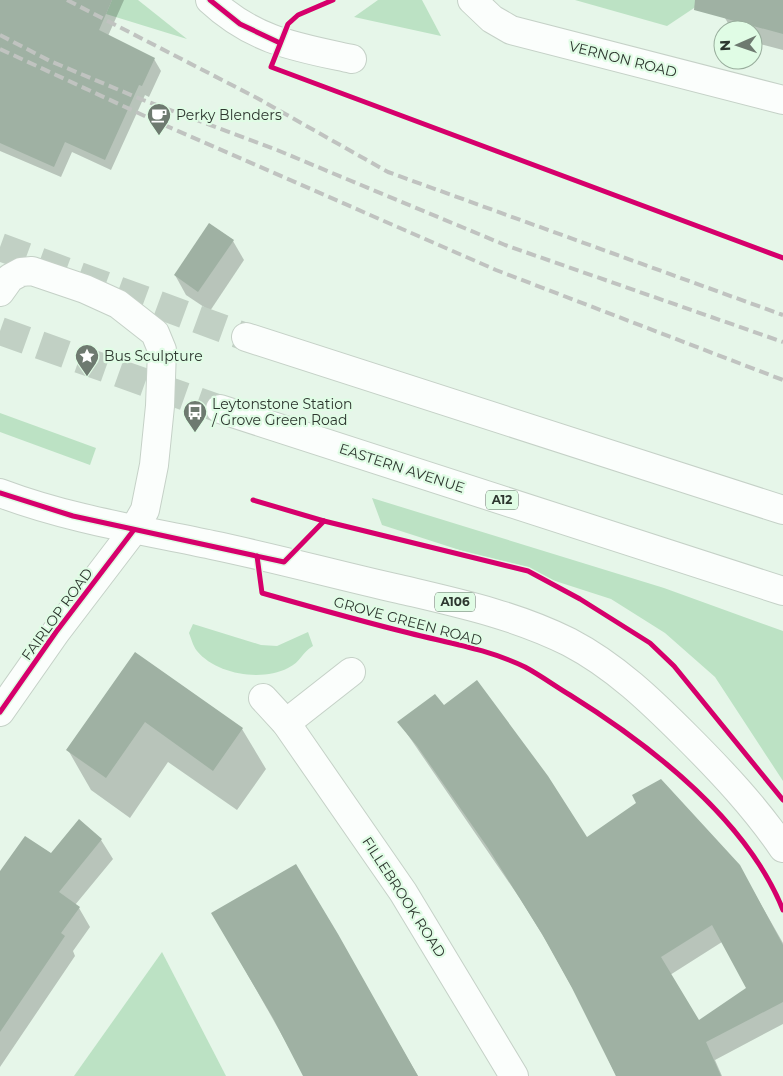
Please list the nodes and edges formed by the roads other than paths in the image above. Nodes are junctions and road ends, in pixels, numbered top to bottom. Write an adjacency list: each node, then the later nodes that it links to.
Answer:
1 (210, 0): 3 (main road)
2 (472, 0): 4 (main road, VERNON ROAD)
3 (352, 59)
4 (783, 100)
5 (0, 292): 10 (main road)
6 (246, 337): 9 (main road)
7 (220, 410): 11 (main road, EASTERN AVENUE / A12)
8 (0, 493): 10 (main road, GROVE GREEN ROAD / A106)
9 (783, 510)
10 (133, 531): 14 (main road, FAIRLOP ROAD); 16 (main road, GROVE GREEN ROAD / A106)
11 (783, 591)
12 (351, 672): 15 (main road)
13 (263, 698): 15 (main road, FILLEBROOK ROAD)
14 (0, 712)
15 (286, 723): 17 (main road, FILLEBROOK ROAD)
16 (783, 848)
17 (514, 1076)

